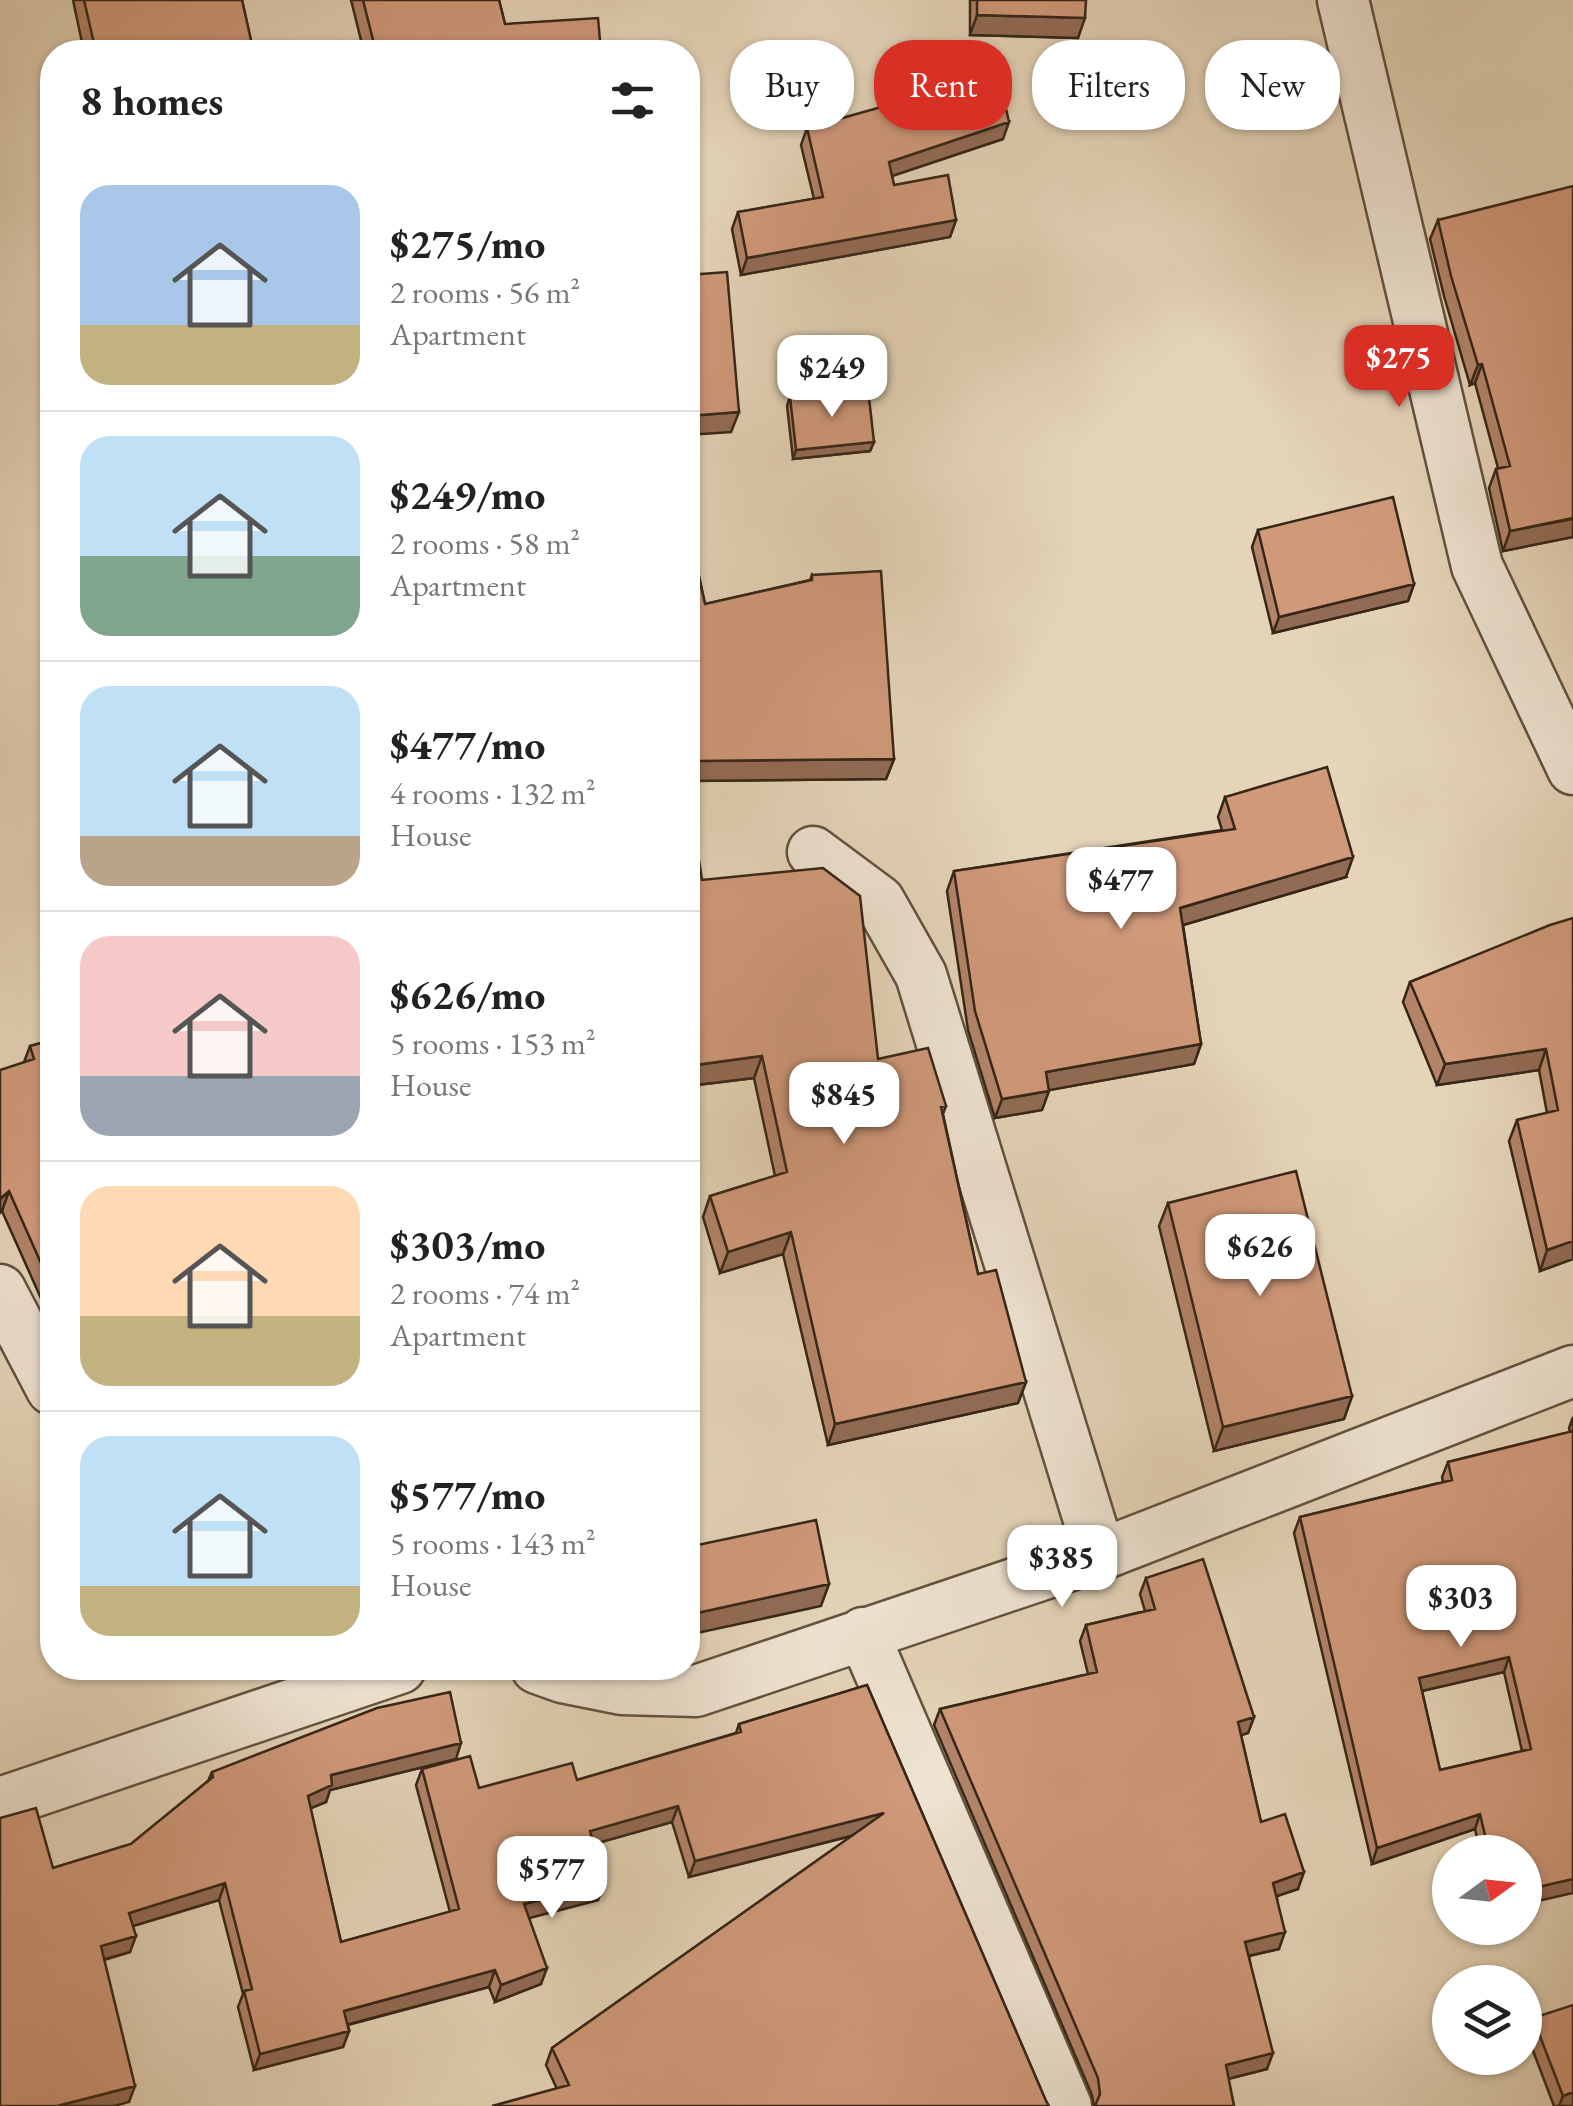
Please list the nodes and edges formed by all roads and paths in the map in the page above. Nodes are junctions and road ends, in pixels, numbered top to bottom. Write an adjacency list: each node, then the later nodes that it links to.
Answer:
1 (1344, 0): 2 (street)
2 (1573, 768)
3 (813, 852): 7 (street)
4 (0, 1290): 5 (street)
5 (40, 1367)
6 (1573, 1371): 7 (street)
7 (1100, 1555): 8 (street)
8 (863, 1634): 10 (street); 12 (street)
9 (364, 1680): 11 (street)
10 (576, 1680)
11 (0, 1803)
12 (1066, 2106)

